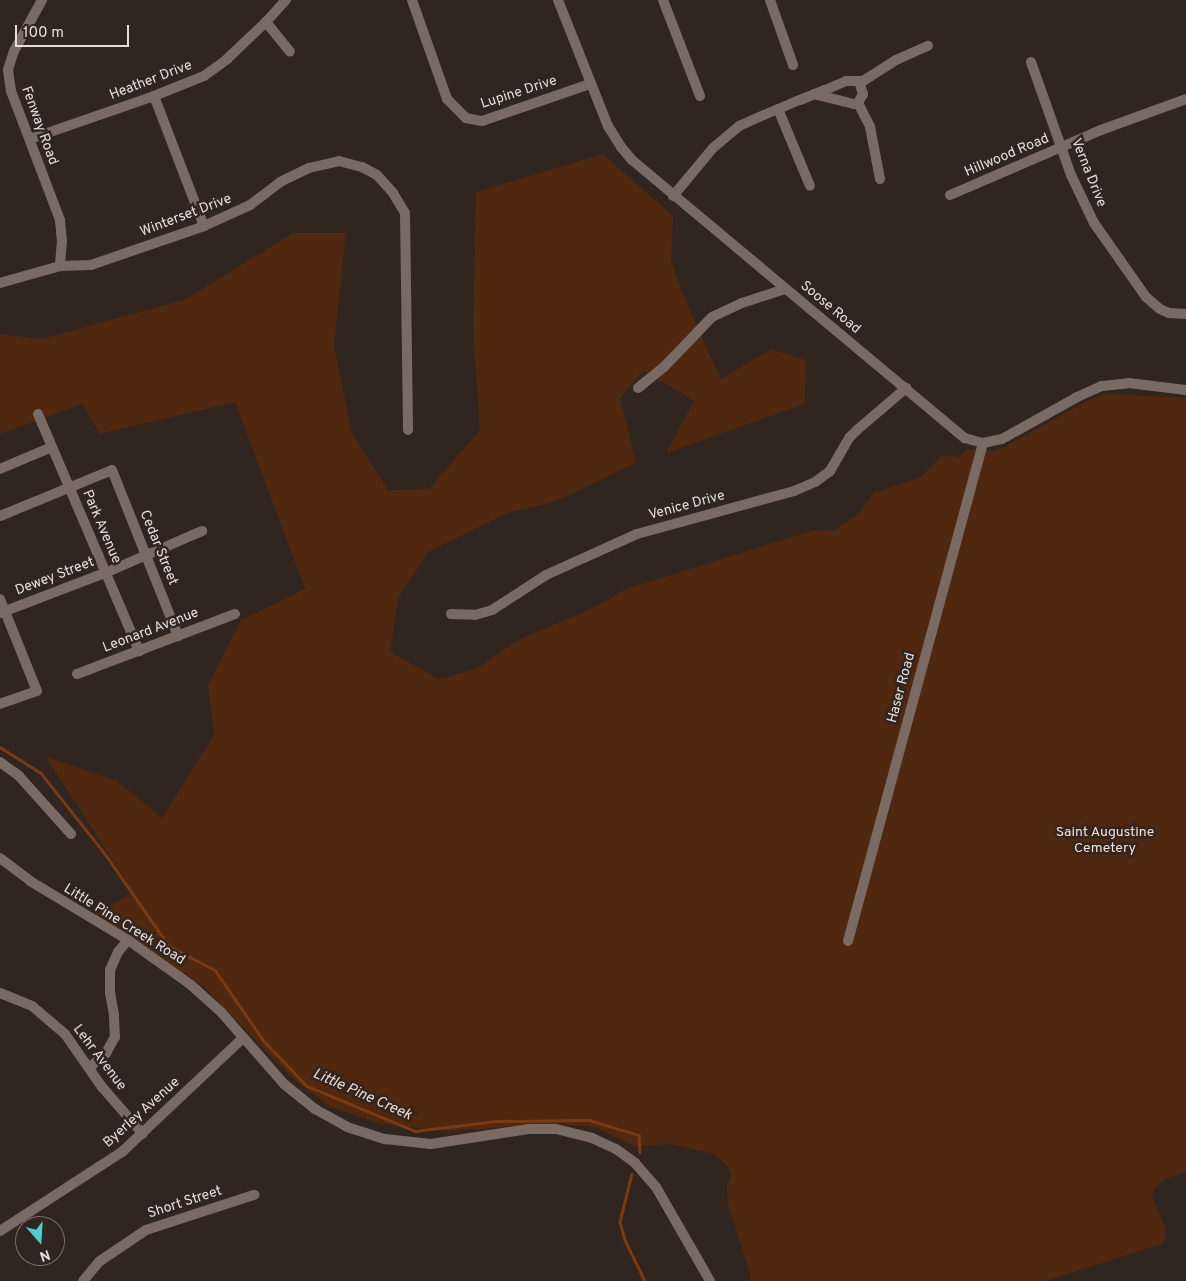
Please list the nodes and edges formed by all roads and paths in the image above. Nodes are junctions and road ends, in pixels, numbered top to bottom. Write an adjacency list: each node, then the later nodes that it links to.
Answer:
1 (42, 0): 20 (street, Fenway Road)
2 (286, 0): 7 (street, Heather Drive)
3 (412, 0): 13 (street, Lupine Drive)
4 (558, 0): 13 (street, Soose Road)
5 (663, 0): 16 (street)
6 (770, 0): 11 (street)
7 (266, 22): 9 (street); 15 (street, Heather Drive)
8 (928, 46): 12 (street)
9 (290, 52)
10 (1031, 62): 21 (street, Verna Drive)
11 (793, 65)
12 (860, 83): 14 (street); 18 (street)
13 (590, 84): 25 (street, Soose Road)
14 (814, 94): 18 (street); 19 (street)
15 (154, 96): 20 (street, Heather Drive); 26 (street)
16 (700, 96)
17 (1186, 99): 21 (street, Hillwood Road)
18 (858, 103): 22 (street)
19 (778, 109): 23 (street); 25 (street)
20 (30, 139): 27 (street, Fenway Road)
21 (1062, 147): 24 (street, Hillwood Road); 30 (street, Verna Drive)
22 (880, 179)
23 (810, 186)
24 (950, 194)
25 (673, 196): 29 (street, Soose Road)
26 (204, 226): 27 (street, Winterset Drive); 35 (street, Winterset Drive)
27 (60, 266): 28 (street, Winterset Drive)
28 (0, 282)
29 (785, 289): 31 (street); 32 (street, Soose Road)
30 (1186, 314)
31 (638, 388)
32 (906, 388): 36 (street, Soose Road); 47 (street, Venice Drive)
33 (1186, 390): 36 (street)
34 (38, 414): 37 (street, Park Avenue)
35 (408, 430)
36 (983, 443): 56 (street, Haser Road)
37 (52, 446): 38 (street); 39 (street, Park Avenue)
38 (0, 469)
39 (69, 488): 40 (street); 42 (street, Cedar Street); 43 (street, Park Avenue)
40 (0, 516)
41 (202, 530): 42 (street, Dewey Street)
42 (146, 554): 43 (street, Dewey Street); 48 (street, Cedar Street)
43 (105, 573): 45 (street, Dewey Street); 49 (street, Park Avenue)
44 (0, 599): 45 (street)
45 (2, 612): 51 (street)
46 (235, 614): 48 (street, Leonard Avenue)
47 (451, 614)
48 (178, 636): 49 (street, Leonard Avenue)
49 (139, 651): 50 (street, Leonard Avenue)
50 (77, 674)
51 (0, 704)
52 (0, 762): 53 (street)
53 (71, 834)
54 (0, 858): 55 (street, Little Pine Creek Road)
55 (128, 940): 58 (street, Little Pine Creek Road); 59 (street)
56 (848, 941)
57 (0, 993): 59 (street, Lehr Avenue)
58 (243, 1038): 60 (street, Byerley Avenue); 64 (street, Little Pine Creek Road)
59 (90, 1068): 60 (street, Lehr Avenue)
60 (143, 1134): 62 (street, Byerley Avenue)
61 (254, 1195): 63 (street, Short Street)
62 (0, 1231)
63 (82, 1281)
64 (710, 1281)

